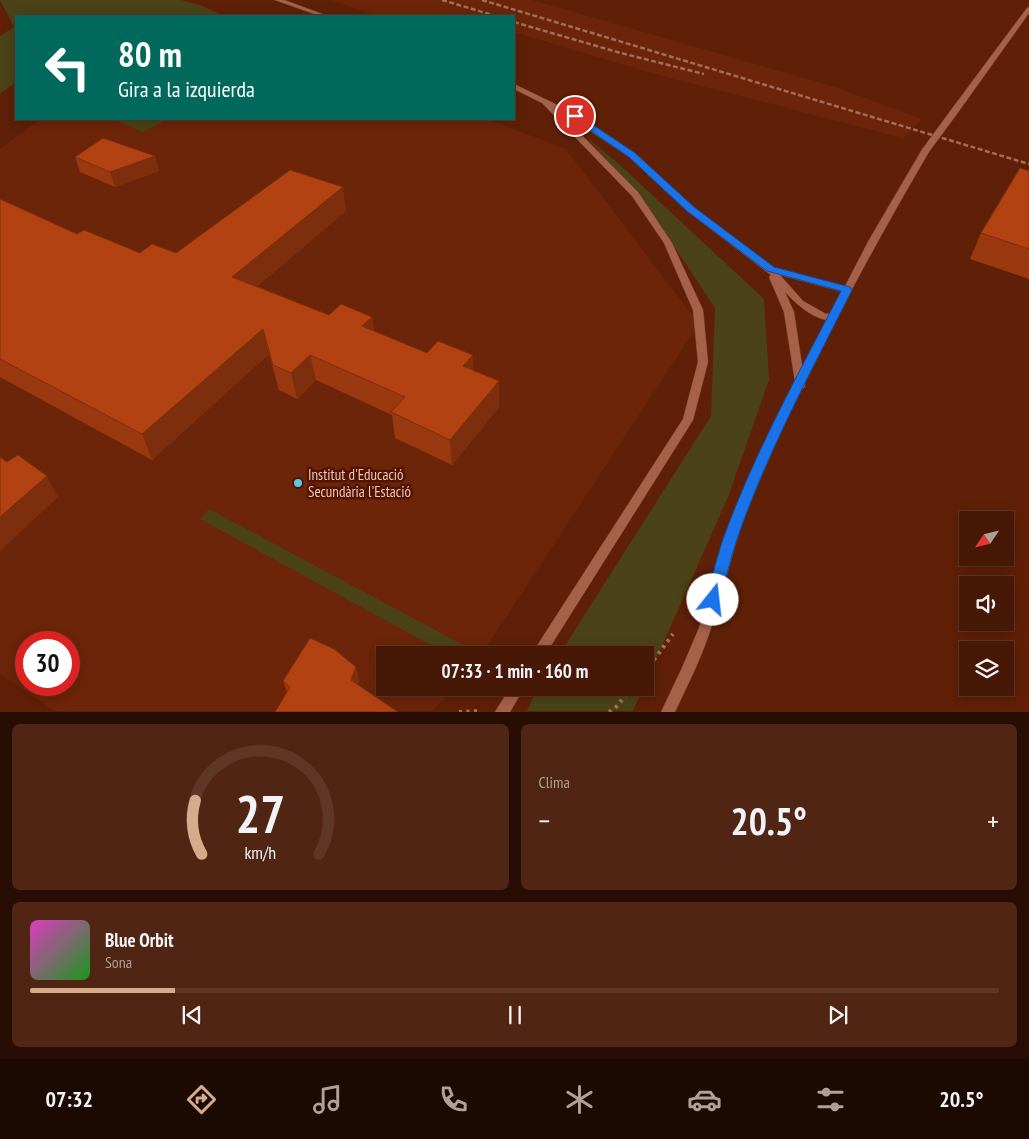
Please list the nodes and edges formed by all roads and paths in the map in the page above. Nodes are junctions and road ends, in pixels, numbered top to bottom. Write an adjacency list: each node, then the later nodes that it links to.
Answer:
1 (278, 0): 3 (street)
2 (1029, 9): 7 (street, bridge)
3 (322, 15)
4 (515, 86): 5 (street)
5 (543, 100): 6 (street); 10 (street)
6 (770, 269): 7 (street); 8 (street); 9 (street)
7 (847, 290): 8 (street)
8 (834, 316): 9 (street)
9 (800, 385): 15 (street)
10 (544, 646)
11 (512, 696): 13 (street)
12 (625, 696): 14 (path)
13 (502, 712)
14 (609, 712)
15 (668, 712)

